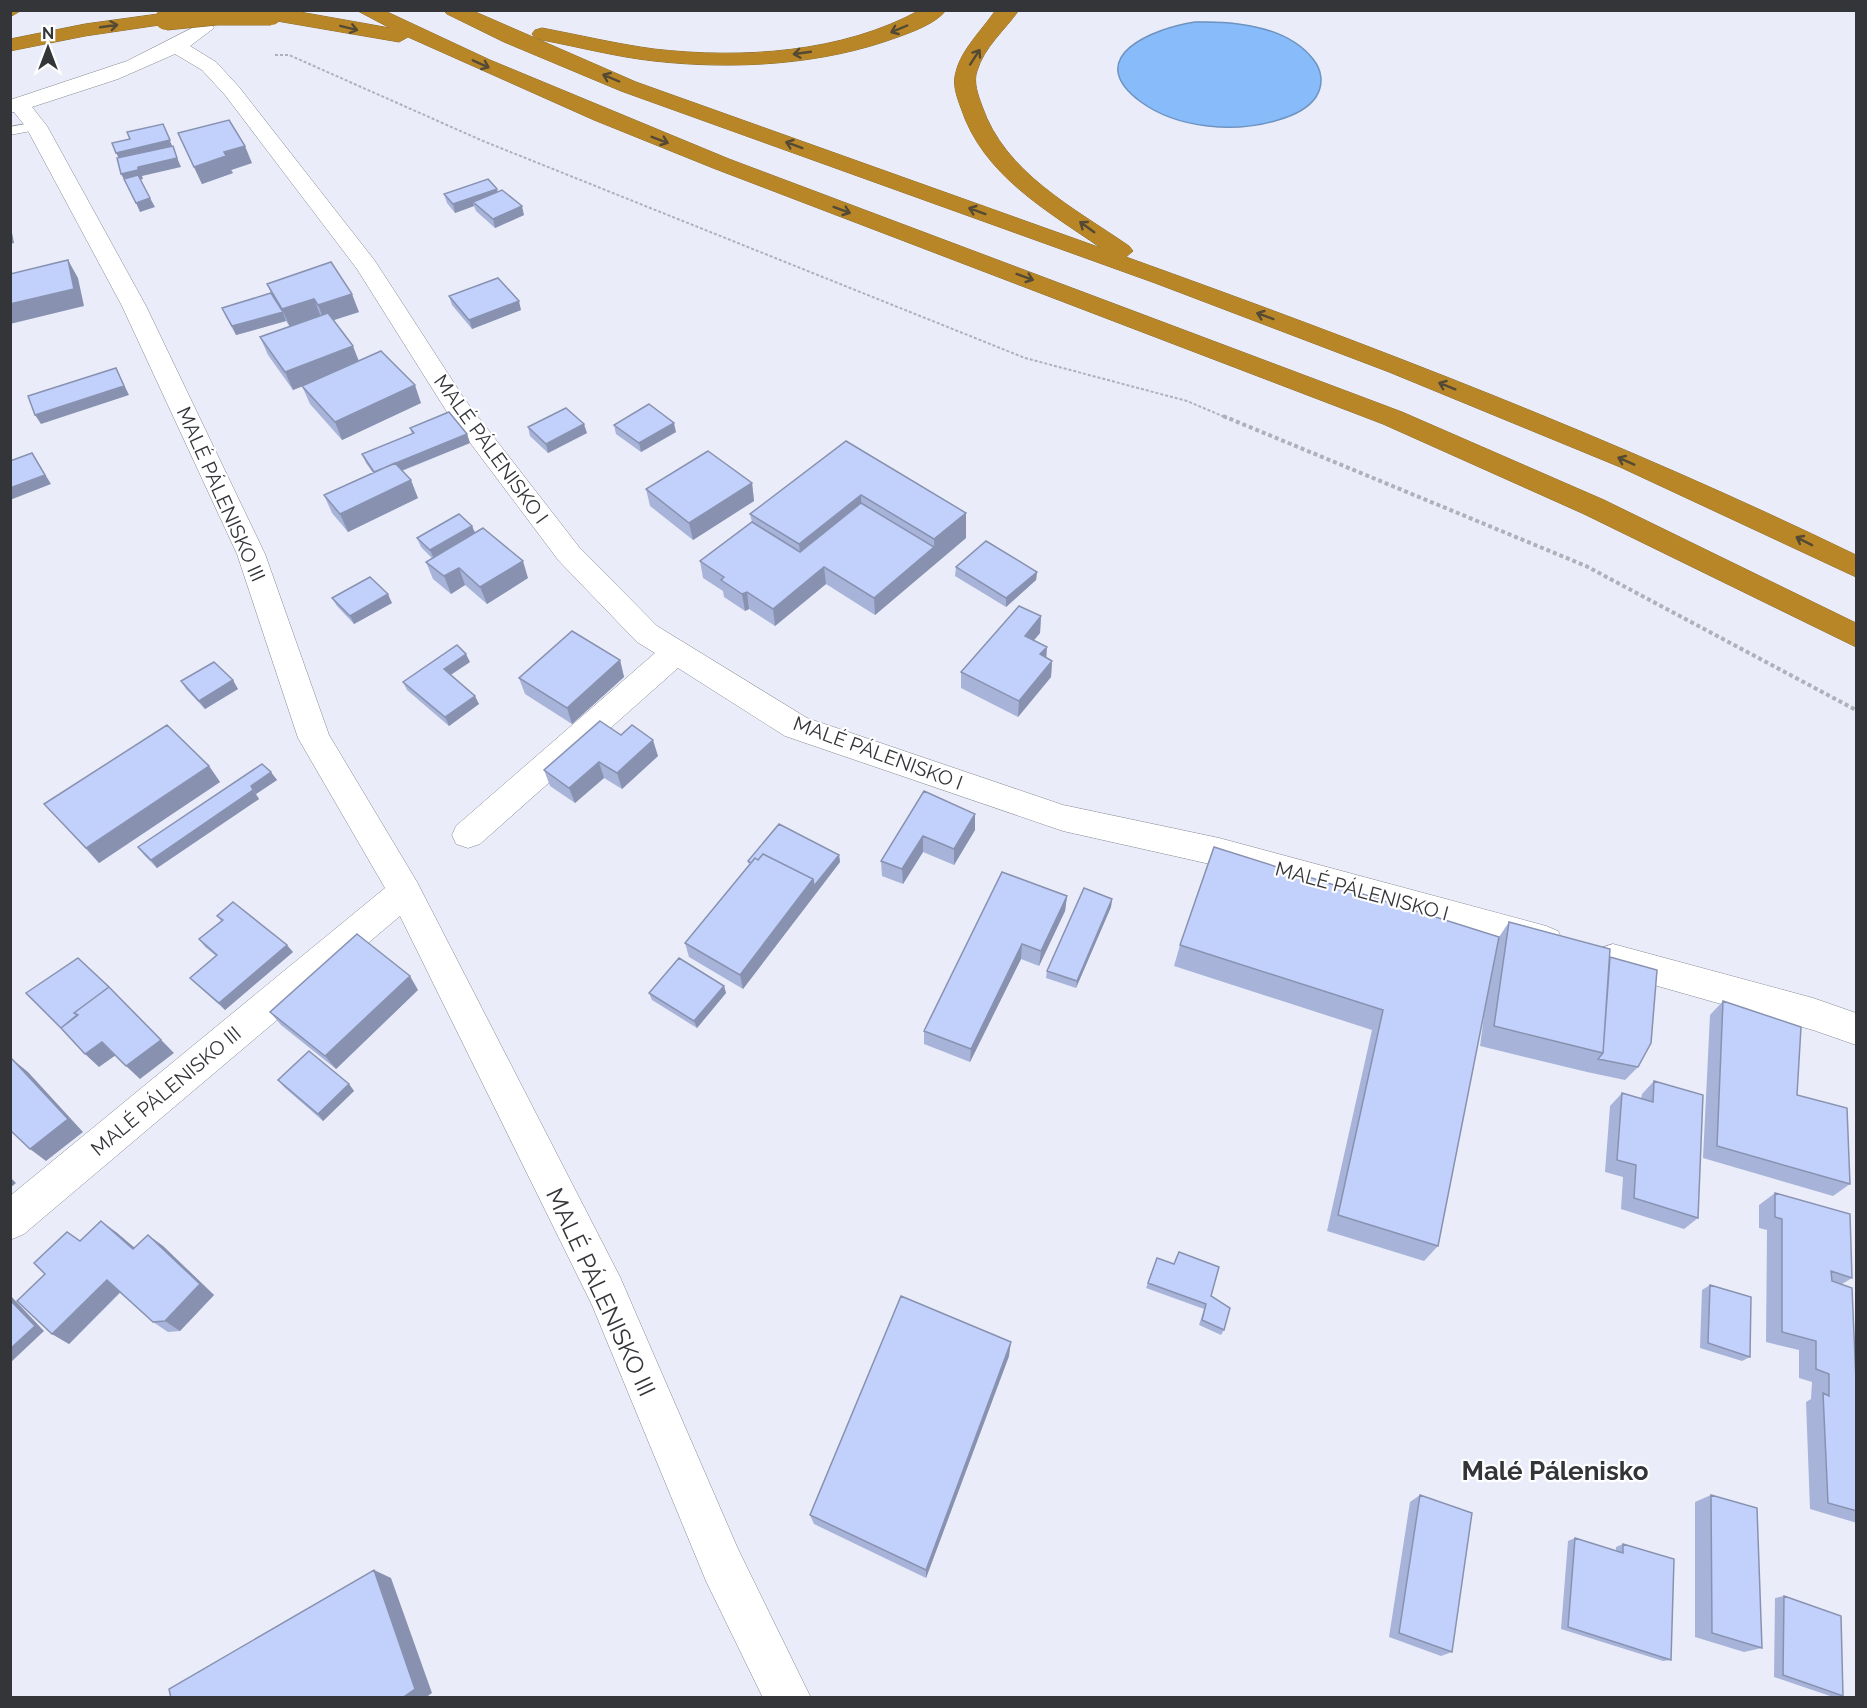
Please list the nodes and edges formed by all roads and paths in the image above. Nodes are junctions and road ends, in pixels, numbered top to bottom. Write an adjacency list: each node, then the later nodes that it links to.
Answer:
1 (366, 10): 7 (highway)
2 (454, 10): 5 (highway)
3 (936, 10): 5 (highway, one-way to 5)
4 (1009, 10): 12 (highway, one-way to 4)
5 (475, 21): 12 (highway, one-way to 5)
6 (204, 28): 9 (street)
7 (427, 40): 8 (highway, one-way to 7, bridge); 14 (highway, one-way to 14)
8 (10, 45)
9 (178, 47): 10 (street, MALÉ PÁLENISKO I); 11 (street)
10 (209, 66): 15 (street, MALÉ PÁLENISKO I); 16 (path)
11 (19, 117): 18 (street, MALÉ PÁLENISKO III)
12 (1151, 274): 13 (highway, one-way to 12)
13 (1857, 567)
14 (1857, 636)
15 (676, 652): 17 (street); 19 (street, MALÉ PÁLENISKO I)
16 (1857, 710)
17 (468, 835)
18 (405, 892): 20 (street, MALÉ PÁLENISKO III); 21 (street, MALÉ PÁLENISKO III)
19 (1857, 1029)
20 (10, 1221)
21 (788, 1698)

